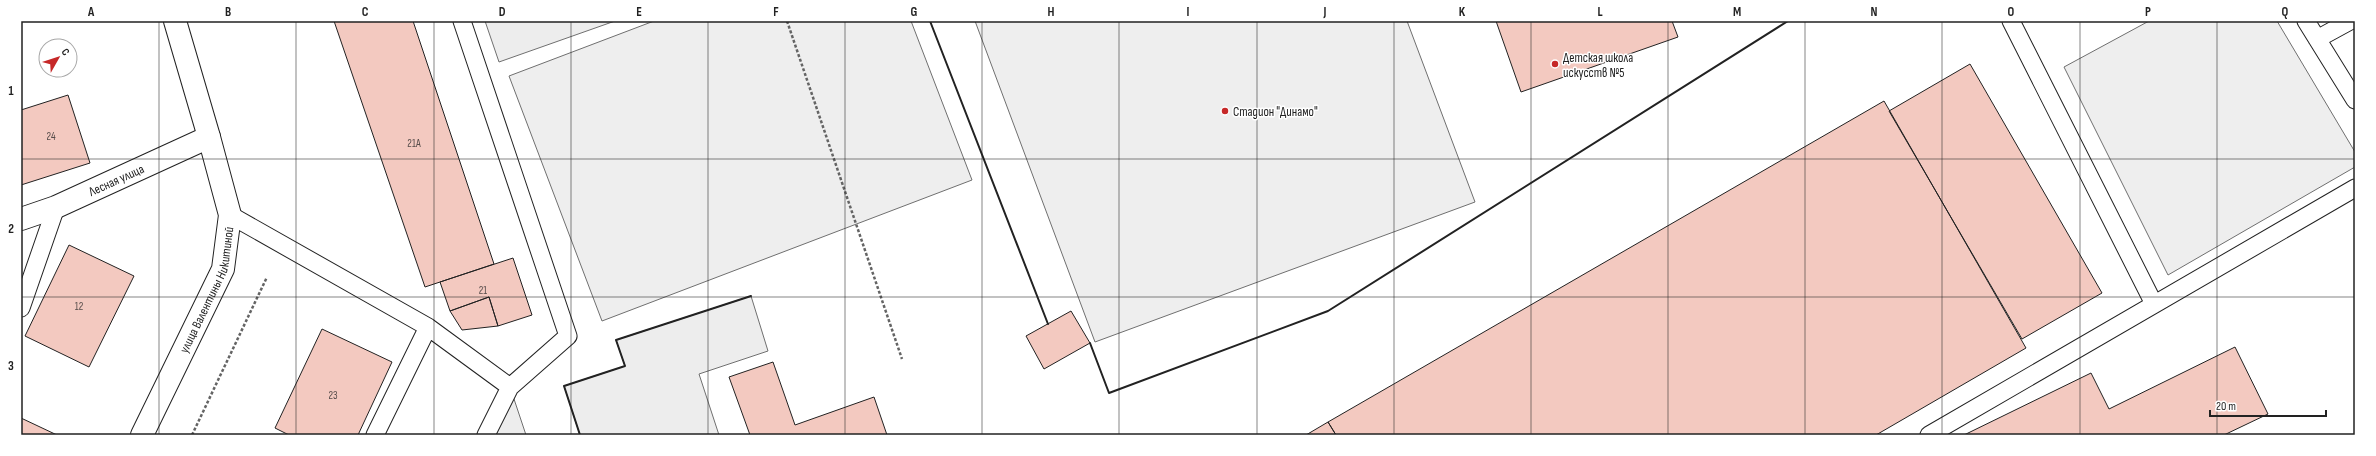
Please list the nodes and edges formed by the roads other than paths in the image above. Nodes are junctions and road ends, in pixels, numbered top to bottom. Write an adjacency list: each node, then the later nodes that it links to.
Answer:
1 (175, 21): 8 (street, улица Валентины Никитиной)
2 (462, 21): 16 (lane)
3 (2011, 21): 13 (lane)
4 (2306, 21): 6 (lane)
5 (2350, 21): 6 (lane)
6 (2317, 39): 7 (lane)
7 (2355, 100)
8 (209, 136): 10 (street, Лесная улица); 11 (street, улица Валентины Никитиной)
9 (2355, 188): 13 (lane)
10 (56, 207): 12 (street, Лесная улица); 14 (lane)
11 (230, 215): 15 (lane); 17 (street, улица Валентины Никитиной)
12 (21, 219)
13 (2154, 304): 20 (lane)
14 (21, 308)
15 (428, 327): 16 (lane); 18 (lane)
16 (510, 387): 19 (lane)
17 (142, 435)
18 (374, 435)
19 (486, 435)
20 (1929, 435)

